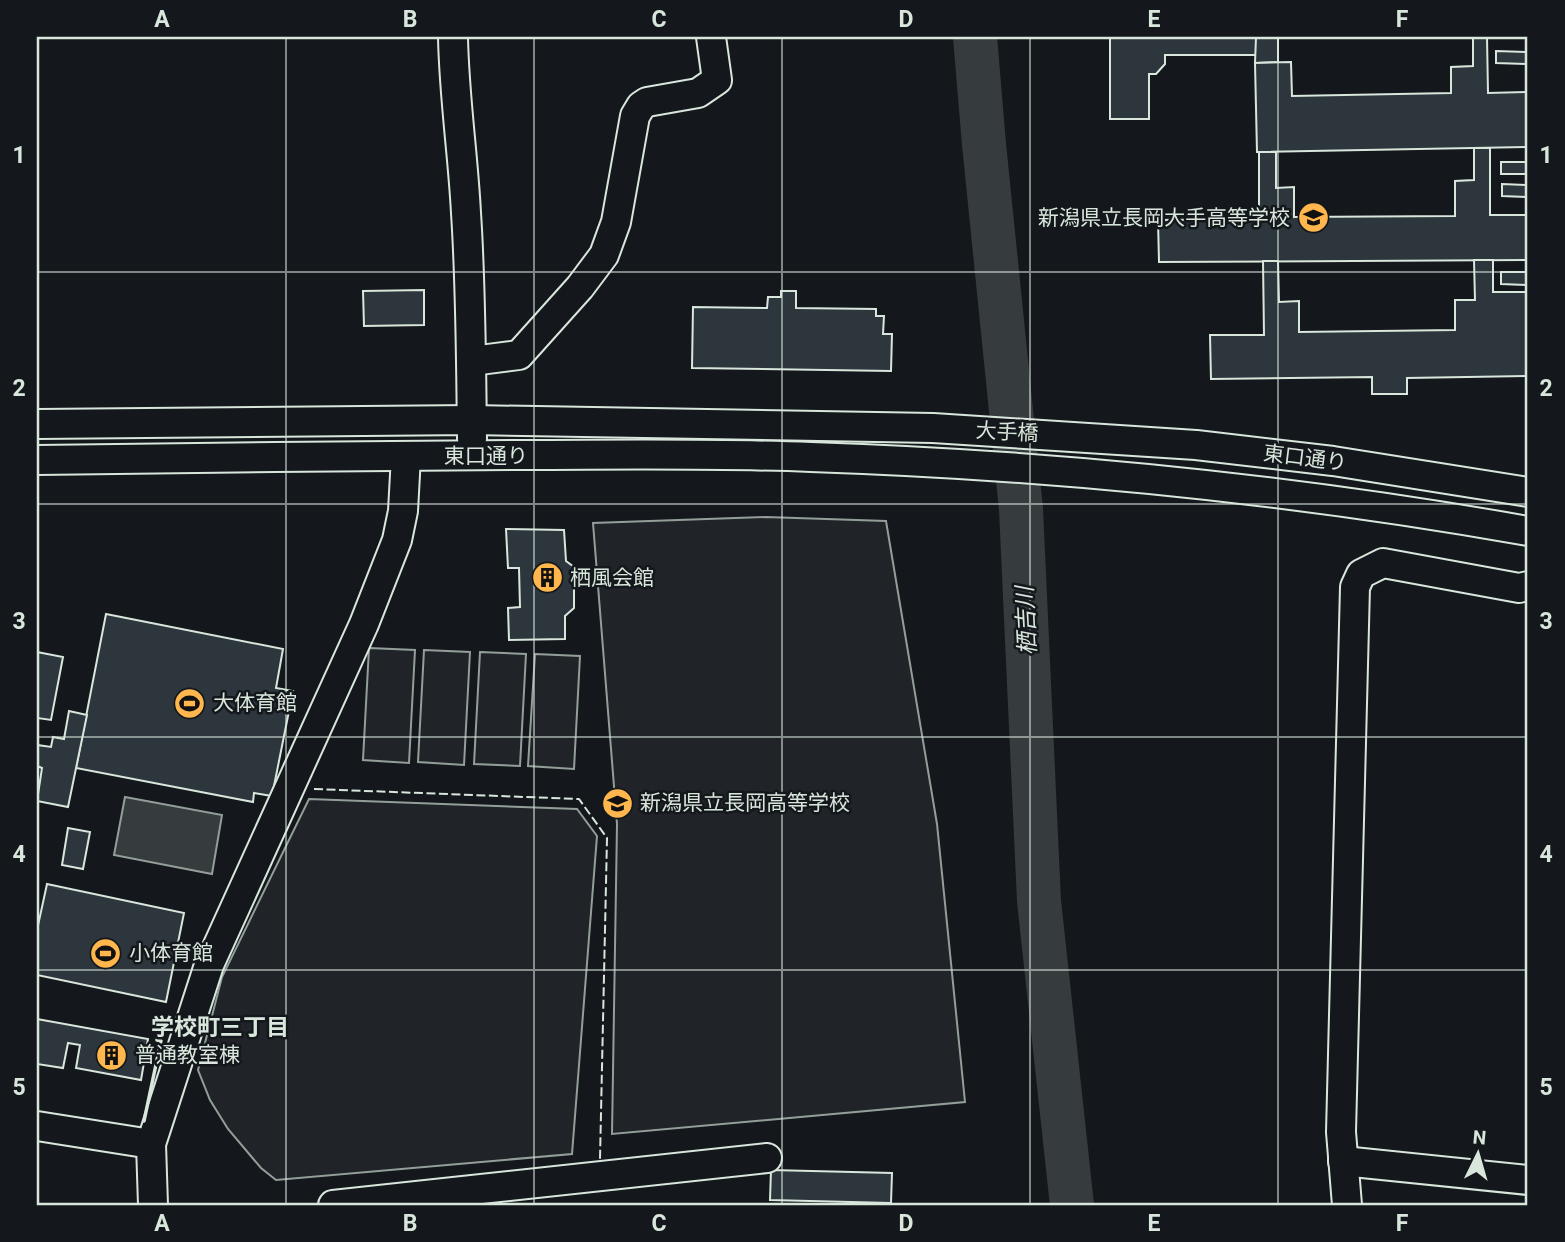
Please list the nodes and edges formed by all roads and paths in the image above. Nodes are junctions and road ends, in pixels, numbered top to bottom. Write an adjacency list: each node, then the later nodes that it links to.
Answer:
1 (453, 37): 3 (street)
2 (711, 37): 3 (street)
3 (472, 361): 4 (street)
4 (472, 420): 5 (street, 東口通り); 6 (street, 東口通り); 8 (street)
5 (37, 424)
6 (933, 428): 7 (street, 大手橋)
7 (1081, 436): 13 (street, 東口通り)
8 (472, 455): 9 (street, 東口通り); 11 (street, 東口通り)
9 (406, 456): 10 (street, 東口通り); 17 (street)
10 (37, 460)
11 (935, 463): 12 (street, 大手橋)
12 (1083, 472): 14 (street, 東口通り)
13 (1528, 492)
14 (1528, 531)
15 (1528, 586): 19 (street)
16 (37, 1126): 17 (street)
17 (151, 1144): 21 (street)
18 (767, 1158): 22 (street)
19 (1343, 1161): 20 (street); 23 (street)
20 (1528, 1180)
21 (153, 1205)
22 (347, 1205)
23 (1347, 1205)

